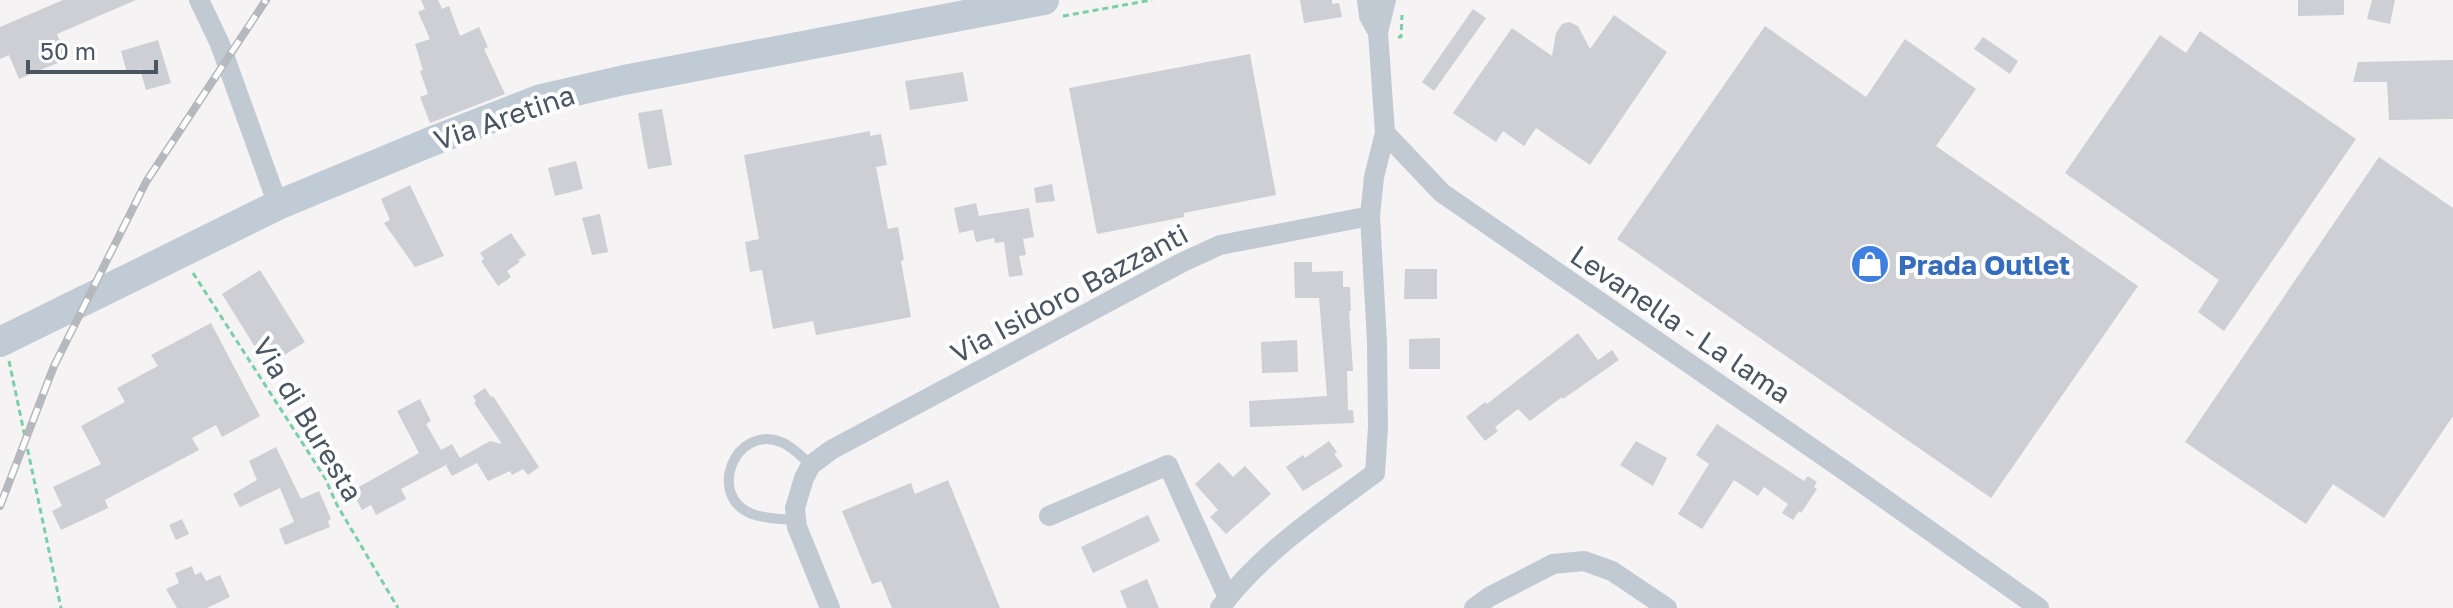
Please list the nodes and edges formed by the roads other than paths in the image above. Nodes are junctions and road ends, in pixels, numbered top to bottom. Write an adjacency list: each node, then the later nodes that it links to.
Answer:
1 (199, 0): 7 (street)
2 (1367, 0): 5 (street)
3 (1386, 0): 5 (street)
4 (1053, 8): 7 (street, Via Aretina)
5 (1378, 32): 6 (street)
6 (1385, 133): 8 (street); 17 (street, Levanella - La lama)
7 (278, 205): 9 (street, Via Aretina)
8 (1370, 216): 10 (street, Via Isidoro Bazzanti); 13 (street)
9 (2, 341)
10 (811, 465): 12 (street); 12 (lane)
11 (1049, 516): 13 (street)
12 (796, 520): 14 (street)
13 (1224, 603)
14 (830, 608)
15 (1474, 608): 16 (street)
16 (1667, 608)
17 (2039, 608)

